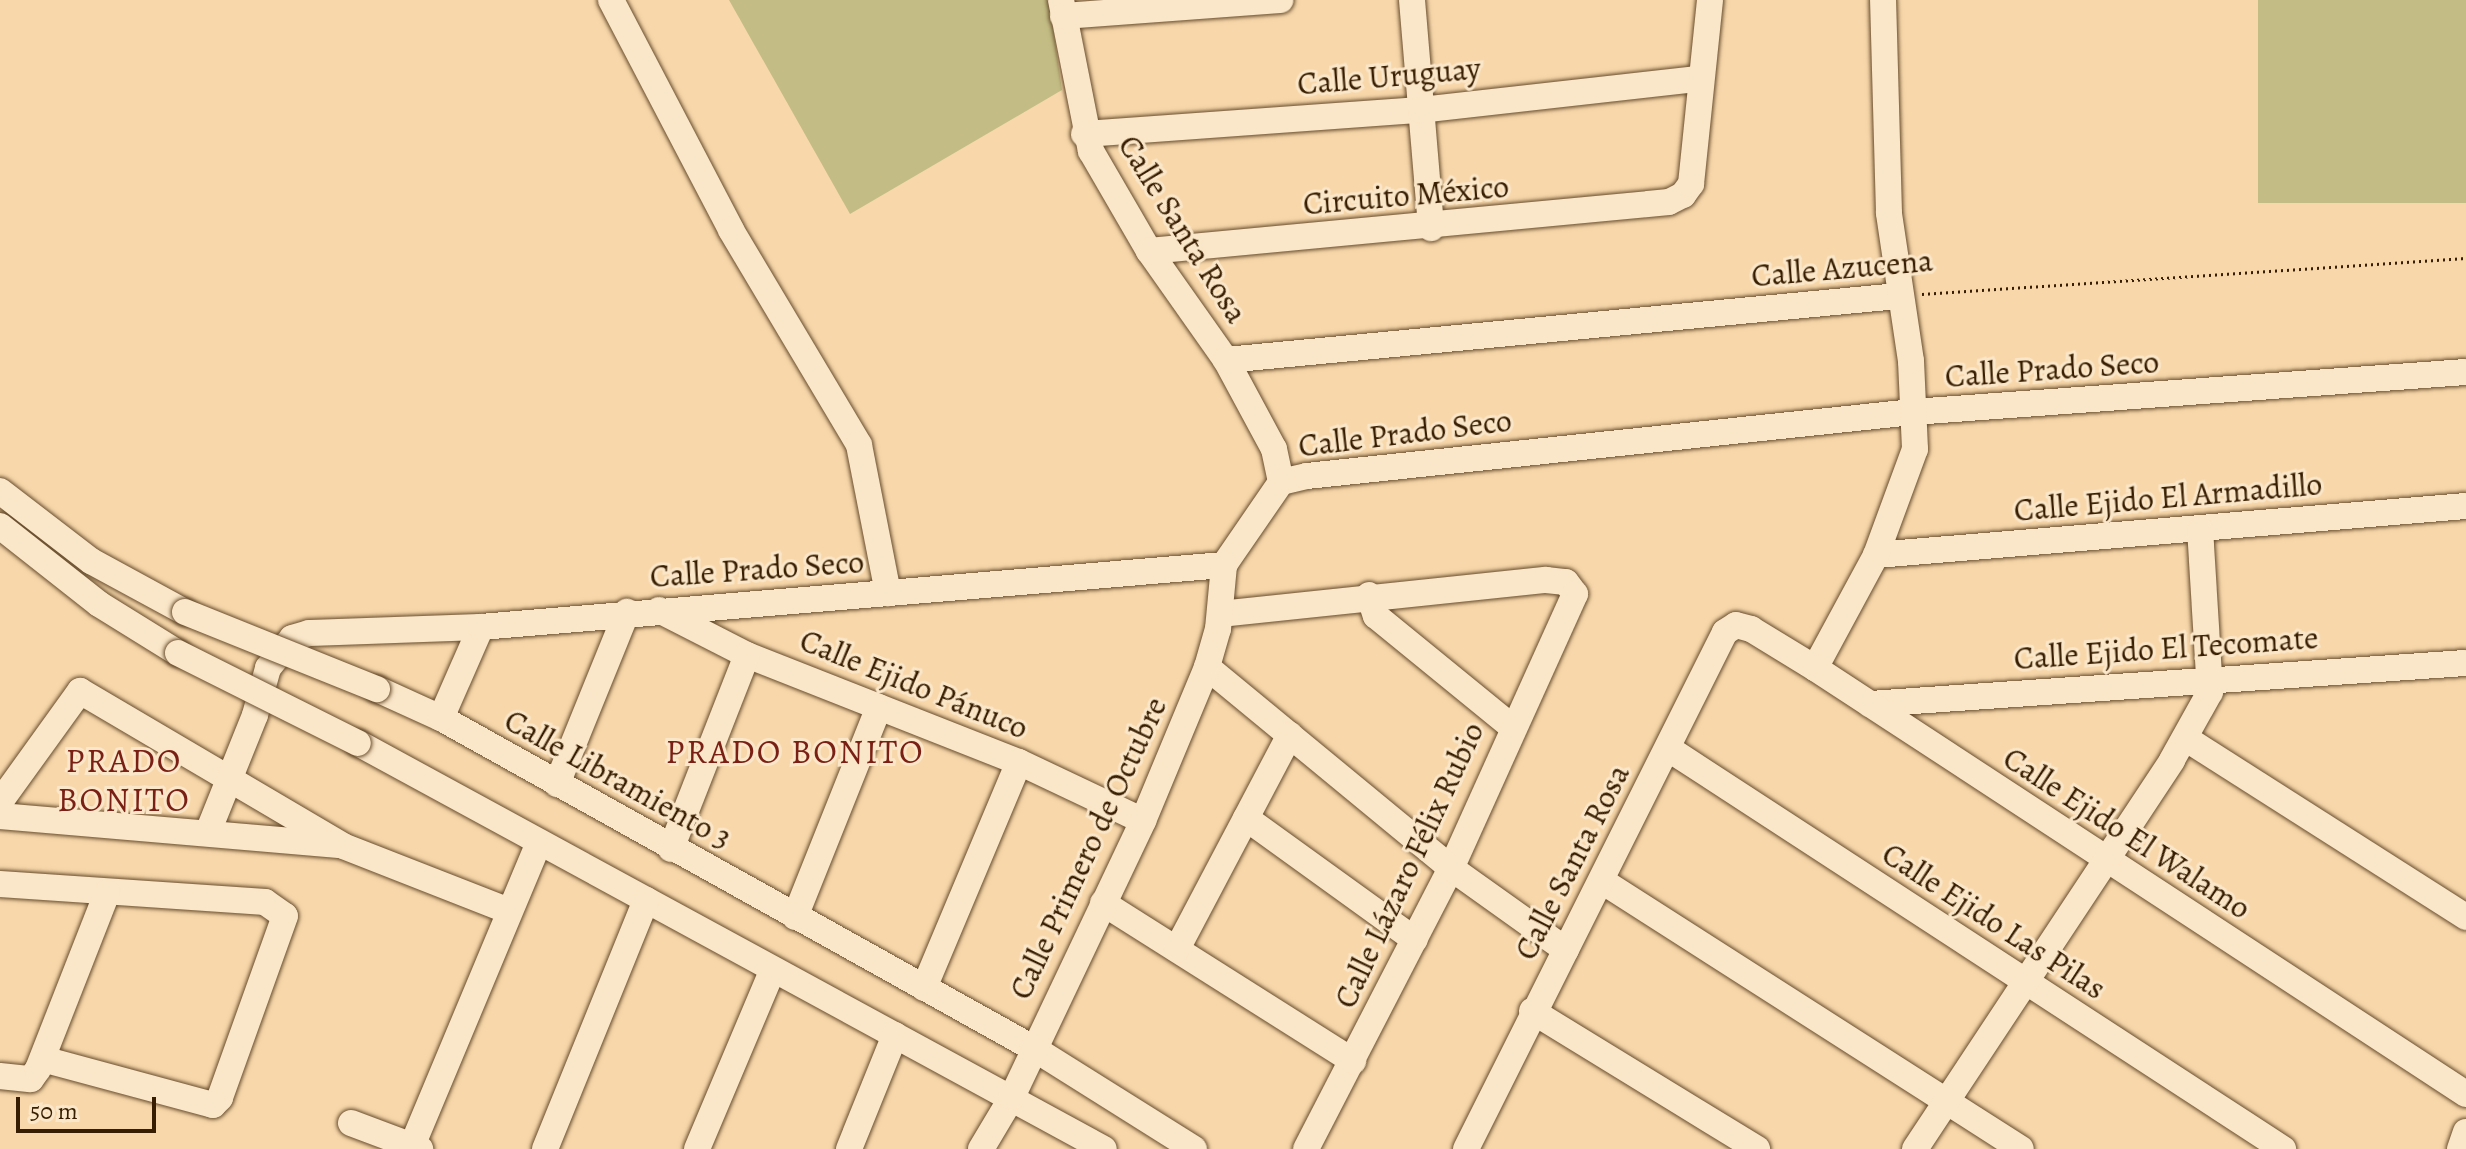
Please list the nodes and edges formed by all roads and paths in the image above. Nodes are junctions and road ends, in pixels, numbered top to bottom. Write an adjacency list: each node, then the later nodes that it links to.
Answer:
1 (611, 0): 24 (street)
2 (1280, 0): 6 (street)
3 (1412, 0): 8 (street)
4 (1710, 0): 7 (street)
5 (1883, 0): 13 (street)
6 (1062, 8): 9 (street, Calle Santa Rosa)
7 (1698, 79): 8 (street, Calle Uruguay); 10 (street, Circuito México)
8 (1421, 110): 9 (street, Calle Uruguay); 10 (street)
9 (1084, 134): 11 (street, Calle Santa Rosa)
10 (1431, 228): 11 (street, Circuito México)
11 (1149, 251): 14 (street, Calle Santa Rosa)
12 (2466, 258): 13 (path, Calle Azucena)
13 (1898, 296): 14 (street, Calle Azucena); 16 (street)
14 (1226, 360): 17 (street, Calle Santa Rosa)
15 (2466, 372): 16 (street, Calle Prado Seco)
16 (1913, 412): 17 (street, Calle Prado Seco); 22 (street)
17 (1281, 482): 23 (street, Calle Prado Seco)
18 (0, 491): 38 (street, Calle Libramiento 3, bridge)
19 (2466, 506): 21 (street, Calle Ejido El Armadillo)
20 (0, 526): 51 (street, bridge)
21 (2200, 530): 22 (street, Calle Ejido El Armadillo); 35 (street)
22 (1876, 555): 34 (street)
23 (1224, 565): 24 (street, Calle Prado Seco); 28 (street, Calle Primero de Octubre)
24 (888, 593): 26 (street, Calle Prado Seco)
25 (1369, 595): 28 (street); 39 (street); 39 (street, Calle Lázaro Félix Rubio)
26 (659, 610): 27 (street, Calle Prado Seco); 31 (street, Calle Ejido Pánuco)
27 (627, 612): 29 (street, Calle Prado Seco); 45 (street)
28 (1220, 614): 33 (street, Calle Primero de Octubre)
29 (481, 627): 38 (street); 44 (street, Calle Prado Seco)
30 (1751, 629): 34 (street, Calle Ejido El Walamo); 42 (street, Calle Santa Rosa)
31 (747, 655): 37 (street, Calle Ejido Pánuco); 53 (street)
32 (2466, 663): 35 (street, Calle Ejido El Tecomate)
33 (1207, 667): 40 (street); 49 (street, Calle Primero de Octubre)
34 (1815, 668): 36 (street, Calle Ejido El Walamo)
35 (2213, 678): 36 (street, Calle Ejido El Tecomate); 41 (street)
36 (1870, 704): 54 (street, Calle Ejido El Walamo)
37 (879, 707): 43 (street, Calle Ejido Pánuco); 62 (street)
38 (441, 718): 45 (street, Calle Libramiento 3)
39 (1512, 727): 55 (street, Calle Lázaro Félix Rubio)
40 (1290, 735): 48 (street); 55 (street)
41 (2185, 738): 54 (street); 63 (street)
42 (1669, 749): 56 (street, Calle Santa Rosa); 68 (street, Calle Ejido Las Pilas)
43 (1019, 762): 49 (street, Calle Ejido Pánuco); 69 (street)
44 (230, 777): 46 (street); 50 (street, Calle Prado Seco); 52 (street)
45 (557, 784): 53 (street, Calle Libramiento 3)
46 (0, 802)
47 (0, 816): 50 (street)
48 (1246, 818): 64 (street); 65 (street)
49 (1143, 821): 60 (street, Calle Primero de Octubre)
50 (208, 832): 52 (street)
51 (539, 842): 59 (street); 61 (street)
52 (343, 846): 61 (street)
53 (671, 849): 62 (street, Calle Libramiento 3)
54 (2106, 862): 68 (street); 76 (street, Calle Ejido El Walamo)
55 (1451, 868): 64 (street, Calle Lázaro Félix Rubio); 66 (street)
56 (1602, 881): 66 (street, Calle Santa Rosa); 78 (street)
57 (0, 884): 58 (street)
58 (107, 893): 73 (street); 73 (street)
59 (646, 900): 67 (street); 83 (street)
60 (1103, 903): 65 (street); 72 (street, Calle Primero de Octubre)
61 (509, 911): 82 (street)
62 (795, 917): 69 (street, Calle Libramiento 3)
63 (2466, 917)
64 (1415, 940): 74 (street, Calle Lázaro Félix Rubio)
65 (1177, 949): 74 (street)
66 (1566, 950): 70 (street, Calle Santa Rosa)
67 (773, 969): 71 (street); 84 (street)
68 (2024, 981): 78 (street); 93 (street, Calle Ejido Las Pilas)
69 (924, 988): 72 (street, Calle Libramiento 3)
70 (1532, 1011): 81 (street, Calle Santa Rosa); 90 (street)
71 (895, 1035): 77 (street); 85 (street)
72 (1033, 1048): 77 (street, Calle Primero de Octubre); 88 (street, Calle Libramiento 3)
73 (43, 1059): 75 (street)
74 (1353, 1061): 89 (street, Calle Lázaro Félix Rubio)
75 (0, 1076)
76 (2466, 1094)
77 (1012, 1097): 86 (street, Calle Primero de Octubre); 87 (street)
78 (1946, 1101): 91 (street); 92 (street)
79 (351, 1123): 82 (street)
80 (2466, 1132): 94 (street)
81 (1473, 1146)
82 (416, 1147)
83 (545, 1149)
84 (697, 1149)
85 (849, 1149)
86 (981, 1149)
87 (1104, 1149)
88 (1194, 1149)
89 (1306, 1149)
90 (1757, 1149)
91 (1915, 1149)
92 (2021, 1149)
93 (2283, 1149)
94 (2460, 1149)

